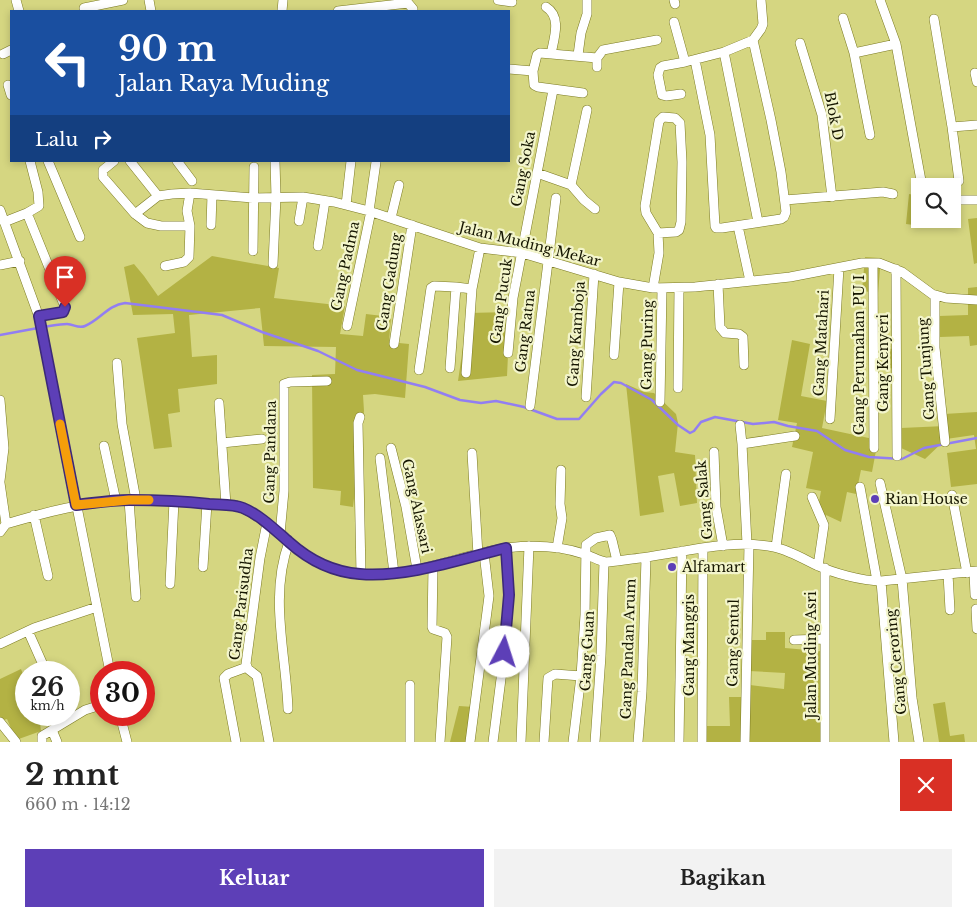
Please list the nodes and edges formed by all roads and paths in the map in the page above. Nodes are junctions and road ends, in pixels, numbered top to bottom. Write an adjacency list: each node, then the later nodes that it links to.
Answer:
1 (498, 0): 5 (street)
2 (587, 0): 21 (street)
3 (761, 0): 15 (street)
4 (880, 0): 17 (street)
5 (512, 2)
6 (118, 4): 7 (street)
7 (84, 6)
8 (546, 6): 20 (street)
9 (412, 8): 10 (street)
10 (347, 10)
11 (843, 18): 19 (street)
12 (934, 19): 33 (street)
13 (674, 22): 23 (street)
14 (657, 40): 21 (street)
15 (753, 40): 18 (street); 59 (street)
16 (800, 43): 56 (street, Blok D)
17 (896, 44): 19 (street); 45 (street)
18 (724, 52): 22 (street); 72 (street)
19 (854, 53): 34 (street)
20 (551, 54): 21 (street); 25 (street)
21 (578, 55)
22 (695, 60): 23 (street); 76 (street)
23 (685, 62): 30 (street)
24 (510, 69): 25 (street)
25 (533, 71): 27 (street)
26 (8, 85): 28 (street)
27 (553, 90): 29 (street); 44 (street, Gang Soka)
28 (10, 92)
29 (583, 93)
30 (681, 94)
31 (587, 110): 49 (street)
32 (977, 125): 33 (street)
33 (952, 127): 46 (street)
34 (870, 135)
35 (30, 162): 67 (street)
36 (48, 162): 78 (street)
37 (113, 162): 68 (street)
38 (131, 162): 53 (street)
39 (178, 162): 47 (street)
40 (274, 162): 54 (street)
41 (351, 162): 63 (street)
42 (376, 162): 66 (street, Gang Padma)
43 (254, 167): 57 (street)
44 (537, 173): 49 (street); 82 (street, Gang Soka)
45 (921, 178)
46 (959, 178)
47 (192, 181)
48 (399, 185): 69 (street)
49 (570, 185): 64 (street)
50 (190, 193): 52 (street, Jalan Muding Mekar); 53 (street, Jalan Muding Mekar); 75 (street)
51 (893, 194): 56 (street)
52 (212, 195): 57 (street, Jalan Muding Mekar); 73 (street)
53 (158, 196): 68 (street)
54 (276, 197): 55 (street, Jalan Muding Mekar); 57 (street, Jalan Muding Mekar); 87 (street)
55 (304, 197): 62 (street, Jalan Muding Mekar); 70 (street)
56 (832, 197): 59 (street)
57 (253, 198): 81 (street)
58 (556, 198): 83 (street, Gang Ratna)
59 (785, 200): 72 (street)
60 (961, 200): 61 (street)
61 (977, 200)
62 (325, 201): 63 (street, Jalan Muding Mekar); 79 (street)
63 (346, 205): 66 (street, Jalan Muding Mekar)
64 (595, 209)
65 (0, 210): 71 (street)
66 (370, 211): 69 (street, Jalan Muding Mekar); 102 (street, Gang Padma)
67 (27, 213): 71 (street); 101 (street)
68 (135, 214): 75 (street)
69 (391, 218): 74 (street, Jalan Muding Mekar)
70 (299, 221)
71 (4, 222): 84 (street)
72 (758, 222): 76 (street)
73 (211, 225)
74 (412, 225): 80 (street, Jalan Muding Mekar); 103 (street, Gang Gadung)
75 (190, 226): 88 (street)
76 (738, 226): 92 (street)
77 (658, 233): 77 (street); 98 (street, Gang Puring)
78 (80, 238)
79 (318, 246)
80 (480, 248): 82 (street, Jalan Muding Mekar); 97 (street)
81 (254, 251)
82 (522, 253): 83 (street, Jalan Muding Mekar); 104 (street, Gang Pucuk)
83 (548, 260): 91 (street, Jalan Muding Mekar); 117 (street, Gang Ratna)
84 (20, 261): 86 (street); 101 (street)
85 (872, 263): 89 (street, Jalan Muding Mekar); 90 (street, Jalan Muding Mekar); 128 (street, Gang Perumahan PU I)
86 (0, 264)
87 (273, 264)
88 (165, 266)
89 (839, 268): 92 (street, Jalan Muding Mekar); 119 (street, Gang Matahari)
90 (896, 269): 99 (street, Jalan Muding Mekar); 131 (street, Gang Kenyeri)
91 (594, 274): 93 (street, Jalan Muding Mekar); 113 (street, Gang Kamboja)
92 (750, 280): 94 (street, Jalan Muding Mekar)
93 (619, 282): 98 (street, Jalan Muding Mekar); 105 (street)
94 (718, 284): 96 (street, Jalan Muding Mekar); 107 (street)
95 (456, 287): 97 (street); 108 (street); 109 (street)
96 (679, 288): 98 (street, Jalan Muding Mekar); 112 (street)
97 (472, 289): 110 (street)
98 (658, 289): 115 (street, Gang Puring)
99 (935, 295): 100 (street, Jalan Muding Mekar); 123 (street, Gang Tunjung)
100 (977, 300)
101 (39, 316): 144 (street)
102 (347, 326)
103 (394, 344)
104 (508, 353)
105 (614, 355)
106 (117, 363): 140 (street)
107 (744, 365)
108 (450, 368)
109 (420, 370)
110 (466, 373)
111 (326, 382): 150 (street, Gang Pandana)
112 (678, 388)
113 (586, 397)
114 (0, 400): 135 (street)
115 (660, 402)
116 (219, 403): 124 (street)
117 (530, 406)
118 (360, 417): 171 (street)
119 (830, 420)
120 (740, 425): 125 (street, Gang Sentul)
121 (795, 436): 125 (street)
122 (262, 439): 124 (street)
123 (945, 442)
124 (222, 443): 145 (street)
125 (742, 444): 152 (street, Gang Sentul)
126 (104, 446): 141 (street)
127 (391, 448): 168 (street, Gang Alassari)
128 (874, 448)
129 (714, 452): 154 (street, Gang Salak)
130 (472, 454): 161 (street)
131 (897, 456)
132 (380, 458): 170 (street)
133 (561, 470): 156 (street)
134 (786, 474): 158 (street)
135 (0, 482): 148 (street)
136 (880, 483): 174 (street, Gang Ceroring)
137 (860, 487): 175 (street)
138 (952, 495): 169 (street)
139 (812, 497): 167 (street, Jalan Muding Asri)
140 (132, 500): 141 (street); 142 (street); 178 (street)
141 (116, 501): 144 (street)
142 (174, 501): 143 (street); 176 (street)
143 (207, 503): 145 (street); 165 (street)
144 (76, 505): 146 (street); 179 (street)
145 (226, 505): 147 (street)
146 (34, 515): 148 (street); 173 (street)
147 (267, 523): 150 (street); 189 (street, Gang Parisudha)
148 (6, 524): 149 (street)
149 (0, 532)
150 (280, 534): 151 (street)
151 (289, 542): 171 (street); 193 (street)
152 (748, 544): 154 (street); 158 (street); 214 (street, Gang Sentul)
153 (529, 546): 155 (street); 156 (street); 207 (street)
154 (722, 546): 157 (street)
155 (506, 548): 161 (street); 206 (street)
156 (557, 548): 159 (street)
157 (703, 548): 160 (street); 213 (street, Gang Manggis)
158 (776, 548): 167 (street)
159 (585, 551): 163 (street); 164 (street); 190 (street)
160 (682, 551): 162 (street); 212 (street)
161 (481, 554): 166 (street); 205 (street)
162 (646, 558): 163 (street); 211 (street, Gang Pandan Arum)
163 (617, 561): 164 (street)
164 (604, 562): 210 (street, Gang Guan)
165 (203, 567)
166 (433, 567): 168 (street); 204 (street)
167 (821, 567): 175 (street); 184 (street, Jalan Muding Asri)
168 (416, 569): 170 (street)
169 (972, 572): 172 (street); 177 (street)
170 (394, 573): 171 (street)
171 (361, 574)
172 (948, 574): 174 (street); 181 (street)
173 (48, 576)
174 (902, 579): 175 (street); 217 (street, Gang Ceroring)
175 (879, 581): 216 (street)
176 (170, 584)
177 (975, 595)
178 (136, 597)
179 (97, 607): 183 (street); 188 (street)
180 (976, 609): 182 (street)
181 (950, 610)
182 (977, 629)
183 (28, 631): 186 (street); 187 (street)
184 (825, 639): 185 (street); 215 (street, Jalan Muding Asri)
185 (794, 640)
186 (0, 644)
187 (42, 661)
188 (108, 661)
189 (247, 667): 201 (street); 202 (street, Gang Parisudha)
190 (581, 676): 208 (street); 209 (street)
191 (410, 685): 203 (street)
192 (90, 708): 196 (street)
193 (288, 708)
194 (0, 722): 197 (street)
195 (123, 726): 200 (street)
196 (52, 730): 198 (street); 199 (street)
197 (16, 742)
198 (42, 742)
199 (57, 742)
200 (127, 742)
201 (236, 742)
202 (269, 742)
203 (410, 742)
204 (440, 742)
205 (470, 742)
206 (492, 742)
207 (521, 742)
208 (544, 742)
209 (573, 742)
210 (594, 742)
211 (638, 742)
212 (678, 742)
213 (702, 742)
214 (744, 742)
215 (825, 742)
216 (894, 742)
217 (919, 742)

